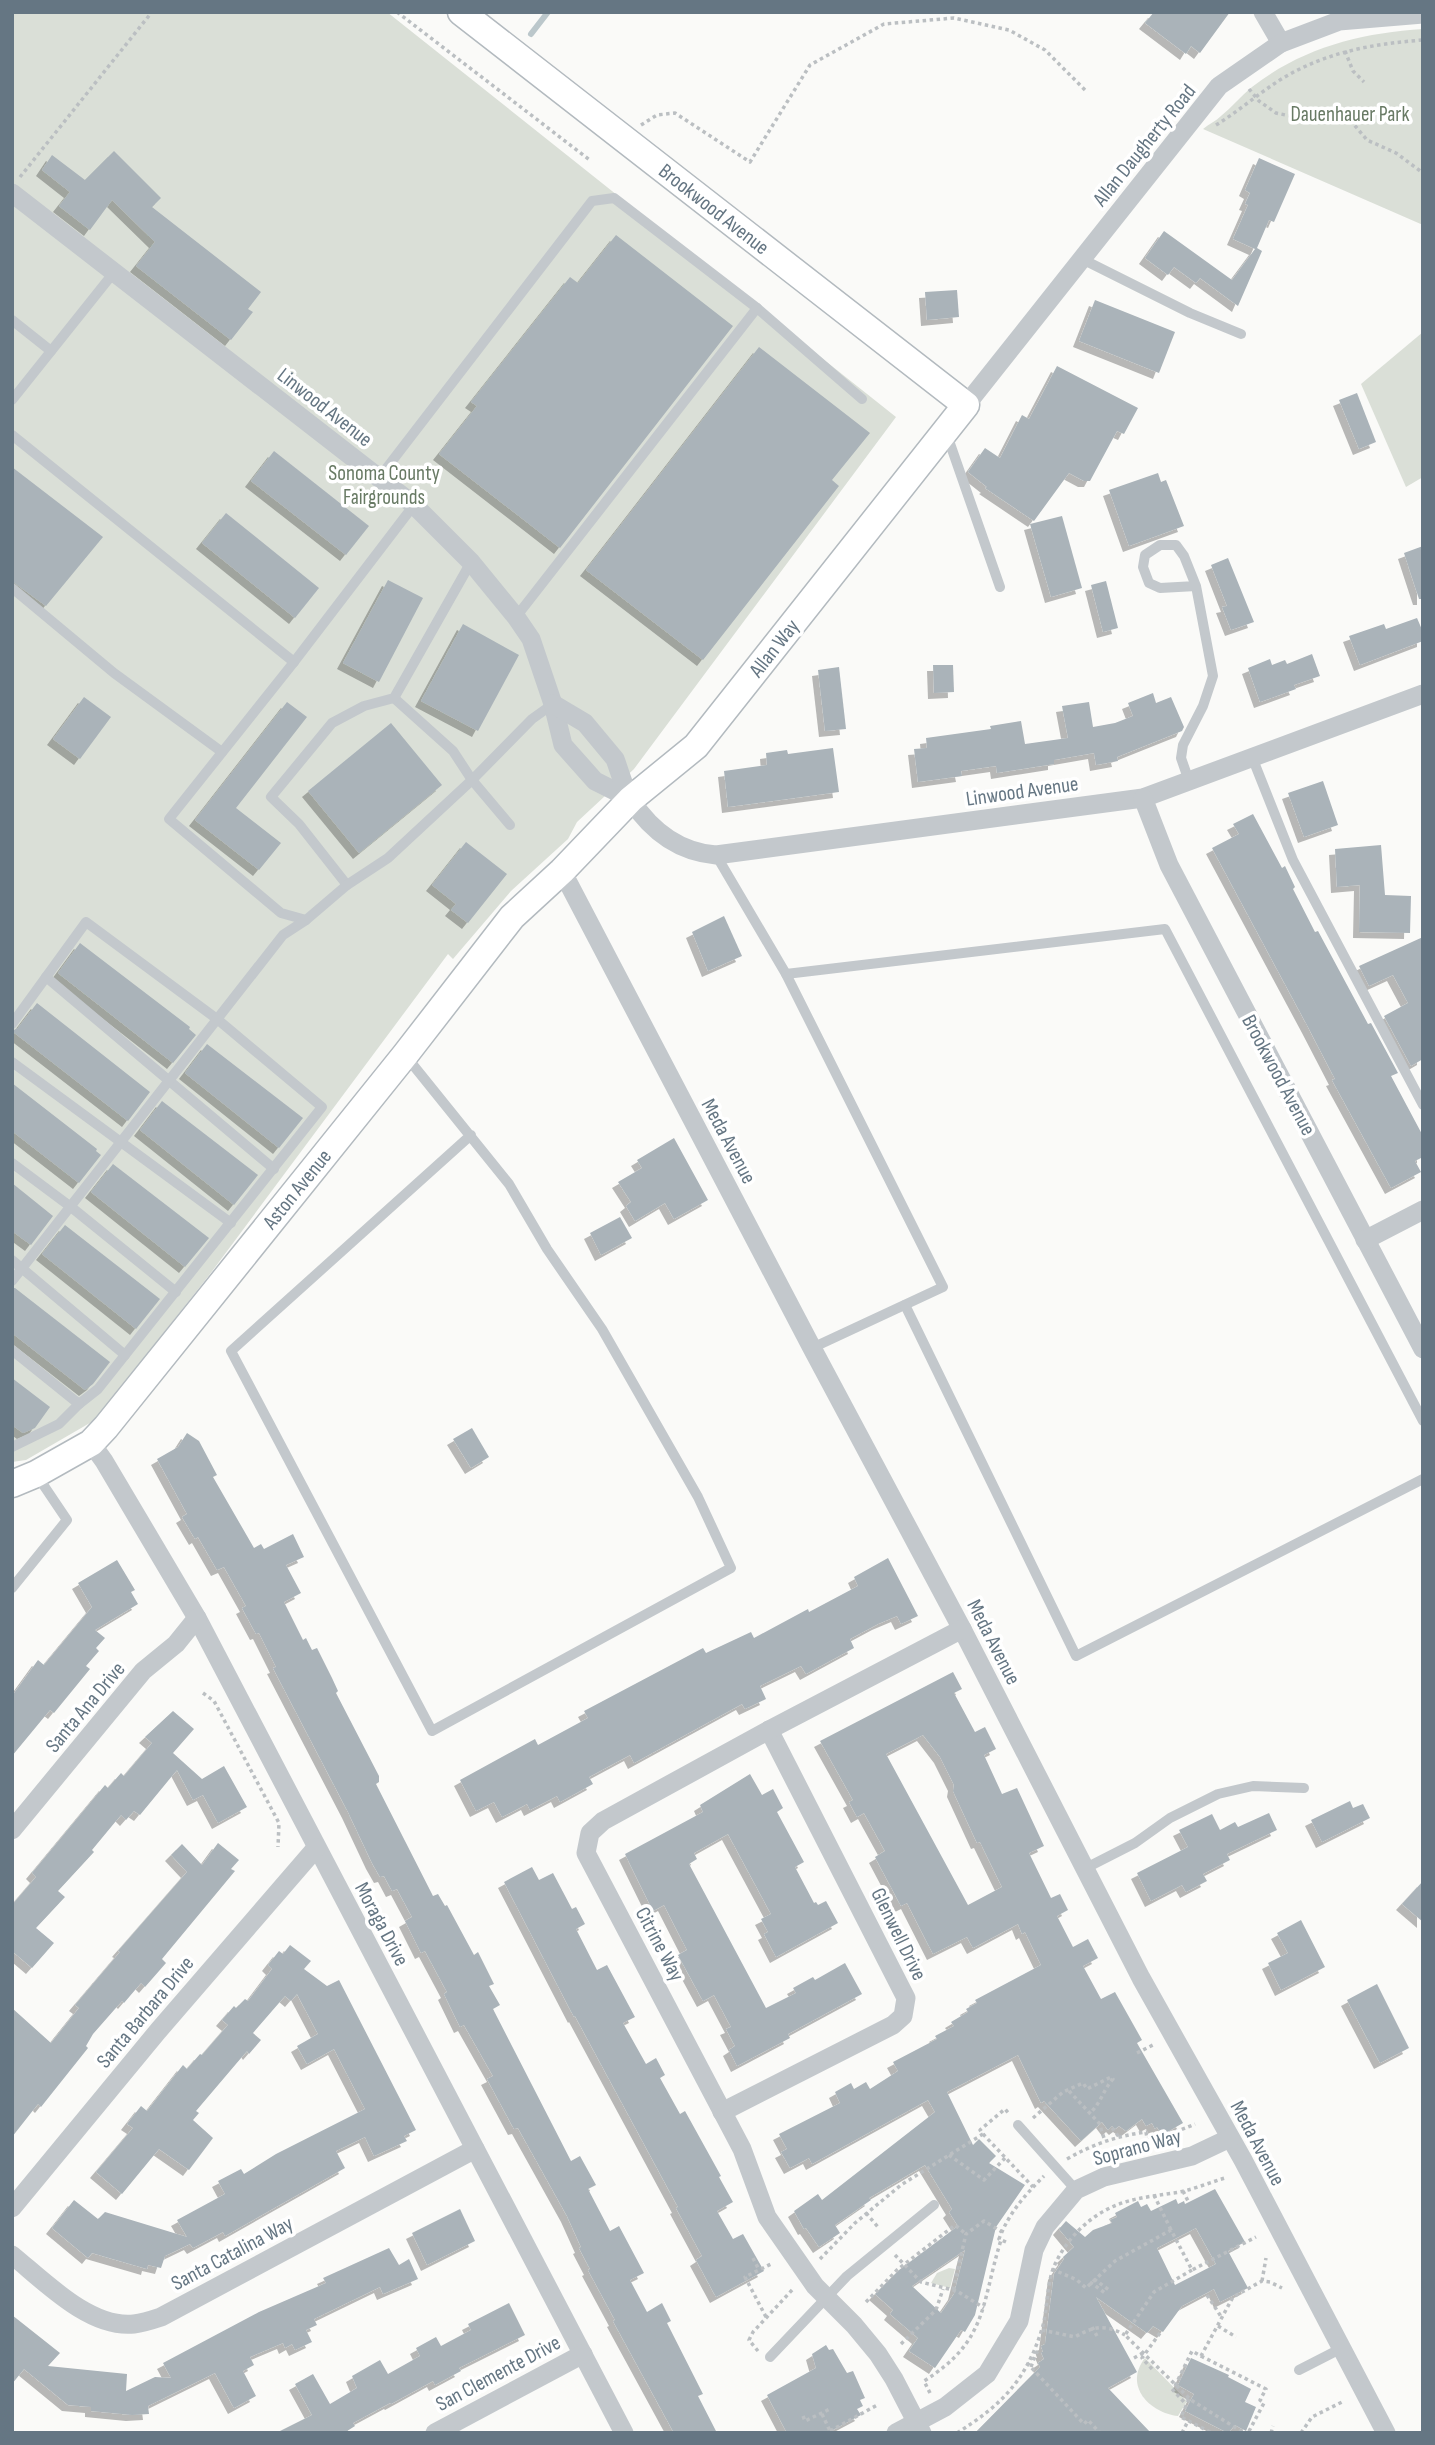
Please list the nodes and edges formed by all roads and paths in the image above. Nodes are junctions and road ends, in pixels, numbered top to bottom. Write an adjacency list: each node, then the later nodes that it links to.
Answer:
1 (152, 12): 17 (path)
2 (397, 12): 15 (path)
3 (461, 12): 14 (street, Brookwood Avenue)
4 (1264, 12): 8 (street)
5 (1423, 13): 6 (street, Allan Daugherty Road)
6 (1337, 17): 8 (street, Allan Daugherty Road)
7 (1423, 40): 9 (path)
8 (1280, 43): 19 (street, Allan Daugherty Road)
9 (1345, 51): 10 (path); 12 (path)
10 (1364, 82)
11 (1084, 90): 14 (path)
12 (1256, 97): 13 (path); 16 (path)
13 (1208, 130)
14 (622, 137): 27 (street, Brookwood Avenue)
15 (591, 161)
16 (1423, 173)
17 (12, 187)
18 (12, 192): 20 (street, Linwood Avenue)
19 (1082, 259): 23 (lane); 27 (street, Allan Daugherty Road)
20 (116, 271): 24 (lane); 30 (street, Linwood Avenue)
21 (757, 308): 25 (lane); 30 (lane); 36 (lane)
22 (12, 320): 24 (lane)
23 (1241, 334)
24 (51, 351): 26 (lane)
25 (862, 399)
26 (12, 400)
27 (966, 405): 28 (street, Allan Way)
28 (946, 432): 34 (lane); 46 (street, Allan Way)
29 (12, 435): 37 (lane)
30 (379, 478): 31 (street, Linwood Avenue)
31 (414, 505): 32 (street, Linwood Avenue); 37 (lane)
32 (471, 562): 36 (street, Linwood Avenue); 39 (lane)
33 (1196, 586): 33 (lane); 44 (lane)
34 (1000, 587)
35 (12, 588): 41 (lane)
36 (516, 617): 40 (street, Linwood Avenue)
37 (294, 662): 41 (lane)
38 (1423, 694): 42 (street, Linwood Avenue)
39 (394, 698): 43 (lane); 50 (lane)
40 (553, 705): 43 (lane); 46 (street, Linwood Avenue); 46 (street, Linwood Avenue)
41 (222, 752): 51 (lane)
42 (1252, 757): 44 (street, Linwood Avenue); 59 (lane)
43 (472, 780): 47 (lane); 50 (lane)
44 (1189, 781): 45 (street, Linwood Avenue)
45 (1143, 798): 48 (street, Linwood Avenue); 67 (street, Brookwood Avenue)
46 (631, 799): 48 (street, Linwood Avenue); 49 (street, Allan Way)
47 (510, 825)
48 (716, 855): 52 (lane)
49 (562, 871): 56 (street, Aston Avenue); 73 (street, Meda Avenue)
50 (347, 885): 51 (lane)
51 (306, 920): 54 (lane)
52 (786, 974): 72 (lane); 78 (lane)
53 (46, 976): 54 (lane); 55 (lane); 58 (lane)
54 (217, 1019): 58 (lane); 63 (lane)
55 (12, 1024)
56 (405, 1055): 60 (lane); 80 (street, Aston Avenue)
57 (12, 1062): 61 (lane)
58 (170, 1080): 61 (lane); 63 (lane)
59 (1423, 1105)
60 (471, 1135): 60 (lane)
61 (121, 1142): 64 (lane); 66 (lane)
62 (12, 1163): 64 (lane)
63 (274, 1169): 66 (lane)
64 (71, 1207): 69 (lane); 71 (lane)
65 (1423, 1210): 67 (street)
66 (231, 1223): 71 (lane)
67 (1365, 1240): 74 (street, Brookwood Avenue)
68 (12, 1261): 69 (lane)
69 (22, 1268): 70 (lane); 76 (lane)
70 (12, 1281)
71 (176, 1292): 76 (lane)
72 (905, 1305): 73 (lane); 82 (lane)
73 (811, 1348): 85 (street, Meda Avenue)
74 (1423, 1349)
75 (12, 1350): 77 (lane)
76 (125, 1355): 77 (lane)
77 (79, 1404): 79 (lane)
78 (1423, 1421)
79 (15, 1443)
80 (91, 1443): 81 (street, Aston Avenue); 84 (street, Moraga Drive)
81 (24, 1479): 83 (lane)
82 (1423, 1479)
83 (12, 1588)
84 (197, 1618): 89 (street, Santa Ana Drive); 91 (street, Moraga Drive)
85 (962, 1629): 87 (street, Citrine Way); 92 (street, Meda Avenue)
86 (203, 1693): 90 (path)
87 (769, 1730): 97 (street, Citrine Way); 97 (street, Glenwell Drive)
88 (1304, 1788): 92 (lane)
89 (12, 1830)
90 (278, 1847)
91 (316, 1848): 106 (street, Moraga Drive); 118 (street, Santa Barbara Drive)
92 (1084, 1869): 104 (street, Meda Avenue)
93 (1153, 2045): 94 (path)
94 (1138, 2053)
95 (1069, 2091): 96 (path); 98 (path); 98 (path)
96 (1041, 2110)
97 (722, 2112): 143 (street, Citrine Way)
98 (1090, 2113): 105 (path)
99 (1195, 2124): 103 (path)
100 (1018, 2125): 102 (path); 113 (lane)
101 (1112, 2129): 103 (path)
102 (983, 2134): 107 (path); 108 (path)
103 (1119, 2137): 105 (path)
104 (1230, 2138): 113 (street, Soprano Way); 156 (street, Meda Avenue)
105 (1105, 2141): 109 (path)
106 (475, 2148): 126 (street, Santa Catalina Way); 158 (street, Moraga Drive)
107 (949, 2155): 108 (path); 119 (path)
108 (1005, 2158): 112 (path)
109 (1067, 2159)
110 (1045, 2175): 112 (path)
111 (1224, 2178): 114 (path)
112 (1033, 2187): 122 (path)
113 (1076, 2190): 177 (street, Soprano Way)
114 (1183, 2191): 115 (path); 116 (path)
115 (1154, 2195): 121 (path); 132 (path)
116 (1188, 2201)
117 (934, 2205): 143 (lane)
118 (12, 2208)
119 (866, 2213): 120 (path); 131 (path)
120 (878, 2227)
121 (1171, 2230): 134 (path); 135 (path)
122 (1002, 2232): 123 (path); 145 (path)
123 (966, 2234): 130 (path); 140 (path)
124 (1256, 2237): 134 (path)
125 (892, 2251): 130 (path)
126 (12, 2255)
127 (753, 2258): 133 (path)
128 (1266, 2258): 136 (path)
129 (773, 2263): 133 (path)
130 (904, 2264): 137 (path); 144 (path)
131 (825, 2265)
132 (1051, 2269): 135 (path); 150 (path)
133 (759, 2270): 146 (path)
134 (1192, 2270): 152 (path)
135 (1092, 2281): 141 (path)
136 (1262, 2281): 138 (path); 147 (path)
137 (943, 2288): 140 (path); 155 (path)
138 (1282, 2288)
139 (793, 2289): 146 (path)
140 (953, 2290): 145 (path)
141 (1107, 2292)
142 (1208, 2295): 147 (path)
143 (827, 2299): 161 (lane); 177 (street, Citrine Way)
144 (866, 2302)
145 (984, 2308): 168 (path)
146 (766, 2317): 161 (path)
147 (1222, 2318): 148 (path)
148 (1218, 2326): 154 (path); 160 (path)
149 (1092, 2327): 150 (path); 152 (path); 153 (path)
150 (1042, 2330): 163 (path)
151 (1160, 2333): 159 (path)
152 (1125, 2335): 159 (path)
153 (1097, 2336)
154 (1236, 2337)
155 (901, 2344)
156 (1342, 2348): 166 (lane); 189 (street, Meda Avenue)
157 (1040, 2350): 164 (path)
158 (583, 2354): 180 (street, San Clemente Drive); 181 (street, Moraga Drive)
159 (1144, 2354): 162 (path); 165 (path); 167 (path)
160 (1201, 2356): 167 (path); 179 (path)
161 (769, 2357)
162 (1134, 2358)
163 (1027, 2363): 164 (path); 183 (path)
164 (1031, 2367): 184 (path)
165 (1152, 2369)
166 (1299, 2370)
167 (1174, 2387): 169 (path)
168 (930, 2394)
169 (1189, 2399): 175 (path); 179 (path)
170 (1342, 2402): 188 (path)
171 (879, 2404): 178 (path)
172 (830, 2409): 173 (path)
173 (821, 2413): 174 (path); 178 (path)
174 (803, 2416)
175 (1188, 2421): 185 (path); 186 (path)
176 (1273, 2426): 187 (path)
177 (919, 2427): 182 (street, Soprano Way)
178 (829, 2432)
179 (1248, 2432)
180 (435, 2433)
181 (624, 2433)
182 (895, 2433)
183 (957, 2433)
184 (1100, 2433)
185 (1182, 2433)
186 (1212, 2433)
187 (1270, 2433)
188 (1301, 2433)
189 (1386, 2433)

